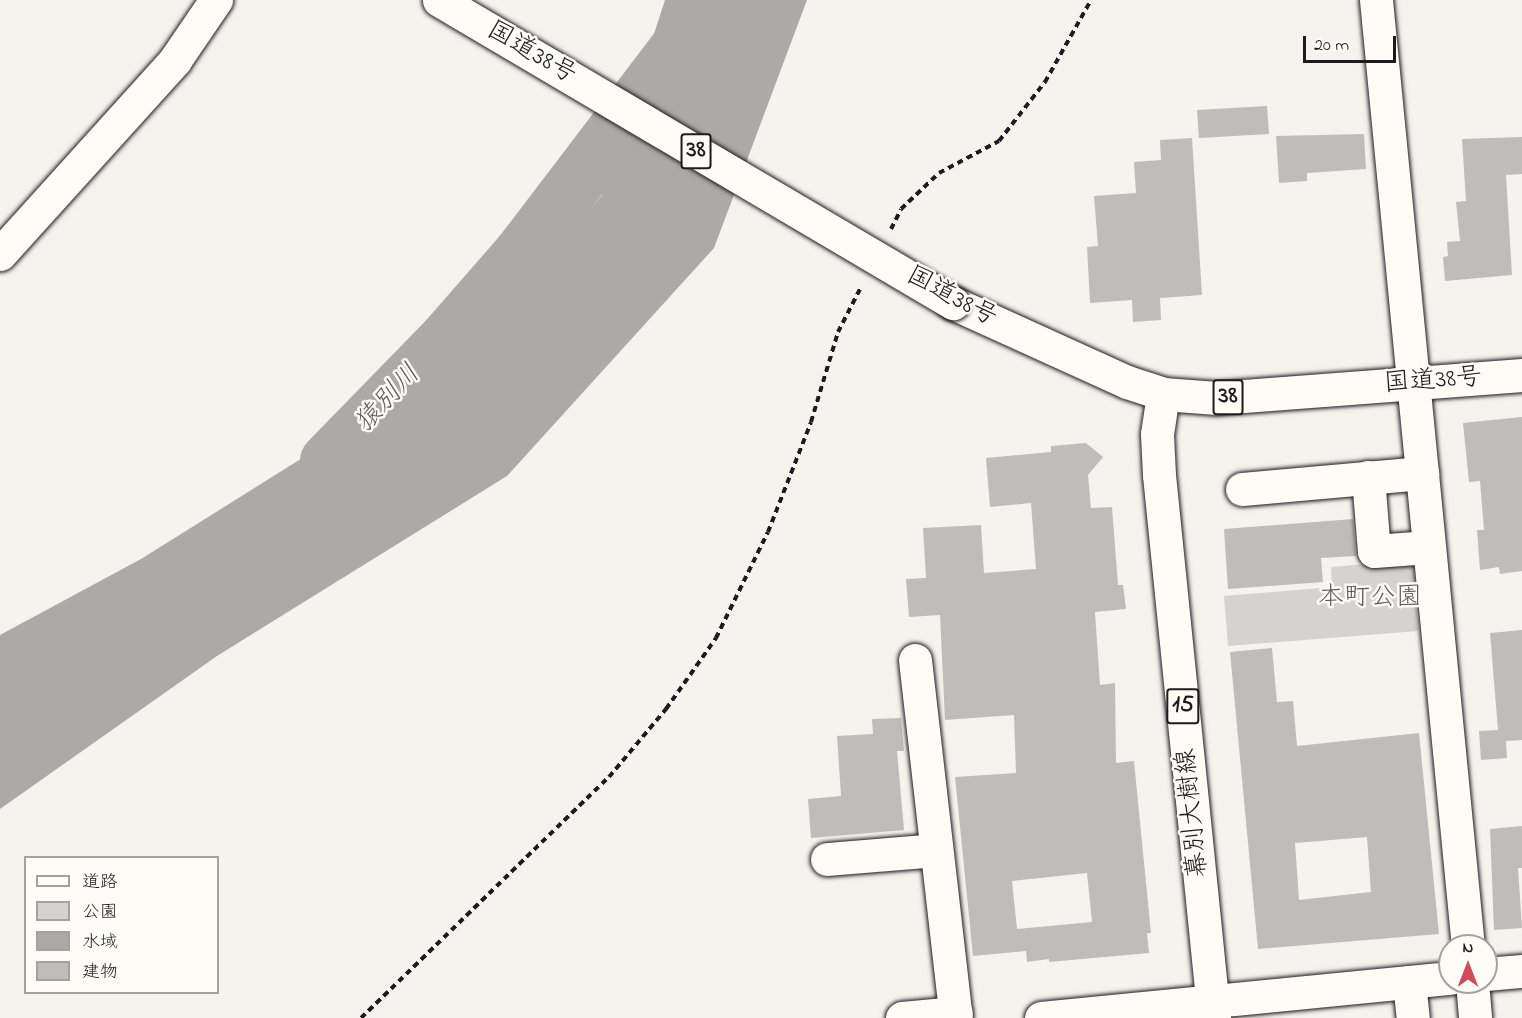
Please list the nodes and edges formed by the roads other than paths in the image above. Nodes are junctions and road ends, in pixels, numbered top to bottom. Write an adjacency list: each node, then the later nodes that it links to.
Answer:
1 (216, 0): 4 (main road)
2 (439, 0): 7 (main road, 国道38号 / 38, bridge)
3 (1376, 0): 6 (main road)
4 (0, 254)
5 (1522, 375): 6 (main road, 国道38号 / 38)
6 (1413, 384): 7 (main road, 国道38号 / 38); 8 (main road)
7 (1163, 394): 21 (main road, 幕別大樹線 / 15)
8 (1422, 473): 9 (main road); 11 (main road)
9 (1368, 477): 10 (main road); 11 (main road)
10 (1242, 489)
11 (1429, 547): 15 (main road)
12 (915, 660): 13 (main road)
13 (936, 850): 14 (main road); 22 (main road)
14 (827, 859)
15 (1467, 934)
16 (1522, 971): 17 (main road)
17 (1498, 973)
18 (1438, 979): 19 (main road)
19 (1410, 982): 21 (main road); 25 (main road)
20 (1473, 994): 26 (main road)
21 (1213, 1009): 24 (main road)
22 (956, 1016): 23 (main road)
23 (902, 1018)
24 (1041, 1018)
25 (1413, 1018)
26 (1475, 1018)

